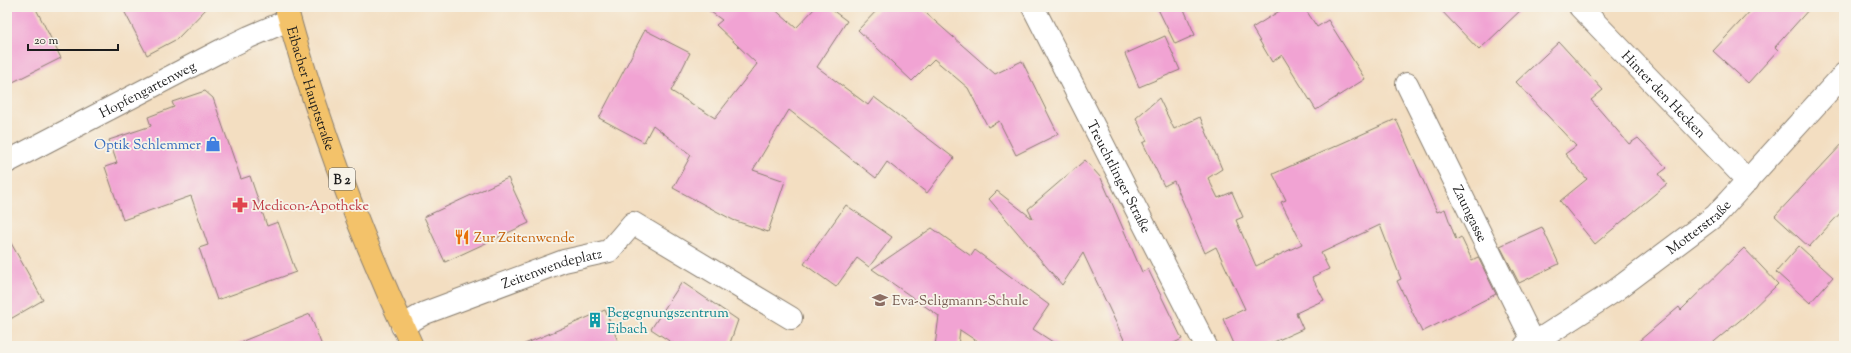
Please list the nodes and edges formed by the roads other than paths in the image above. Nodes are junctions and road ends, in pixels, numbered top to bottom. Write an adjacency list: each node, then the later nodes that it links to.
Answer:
1 (1033, 7): 12 (street, Treuchtlinger Straße)
2 (1580, 7): 7 (street, Hinter den Hecken)
3 (288, 14): 6 (street, Hopfengartenweg); 9 (main road, Eibacher Hauptstraße / B 2)
4 (1844, 74): 7 (street, Motterstraße)
5 (1407, 84): 10 (street, Zaungasse)
6 (7, 162)
7 (1748, 182): 10 (street, Motterstraße)
8 (791, 318): 9 (street, Zeitenwendeplatz)
9 (402, 326): 11 (main road, Eibacher Hauptstraße / B 2)
10 (1529, 344)
11 (412, 346)
12 (1206, 346)

